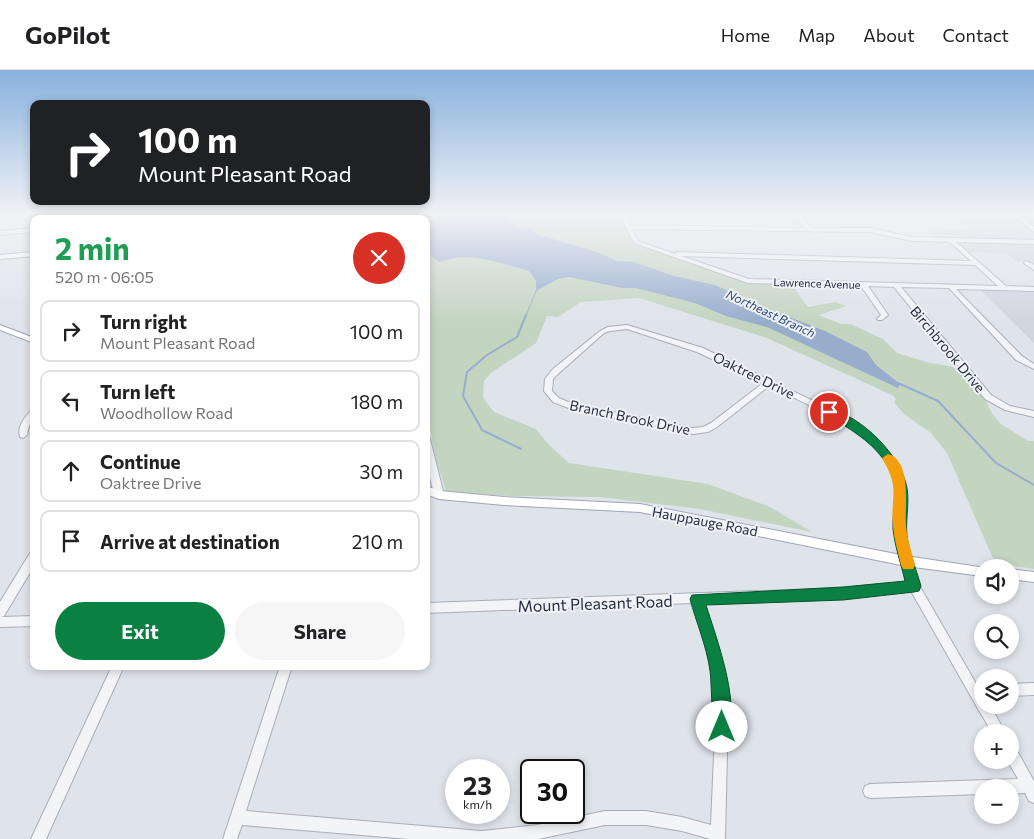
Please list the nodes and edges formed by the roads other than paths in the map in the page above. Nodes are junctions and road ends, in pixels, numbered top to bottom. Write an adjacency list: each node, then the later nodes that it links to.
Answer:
1 (660, 251): 4 (street, Lawrence Avenue)
2 (963, 251): 6 (street)
3 (30, 254): 5 (main road)
4 (669, 254): 6 (street); 9 (street, Lawrence Avenue)
5 (0, 257)
6 (977, 263): 12 (street)
7 (1027, 263): 8 (street)
8 (1034, 268)
9 (863, 284): 10 (street, Lawrence Avenue); 14 (street)
10 (896, 285): 11 (street, Lawrence Avenue); 20 (street, Birchbrook Drive)
11 (951, 287): 12 (street, Lawrence Avenue); 18 (street)
12 (1004, 288): 13 (street, Lawrence Avenue)
13 (1034, 289)
14 (880, 319)
15 (0, 327): 17 (main road)
16 (617, 327): 19 (street, Oaktree Drive); 19 (street, Branch Brook Drive)
17 (30, 339)
18 (1034, 366)
19 (768, 382): 26 (street, Oaktree Drive)
20 (1034, 414)
21 (30, 417): 22 (street)
22 (23, 435)
23 (430, 456): 25 (street)
24 (430, 492): 25 (main road, Hauppauge Road)
25 (439, 495): 26 (main road, Hauppauge Road)
26 (906, 561): 28 (main road, Hauppauge Road); 31 (street, Oaktree Drive)
27 (30, 563): 34 (street)
28 (974, 570)
29 (1019, 575): 30 (main road)
30 (1034, 577)
31 (914, 586): 32 (street, Mount Pleasant Road); 39 (street, Oaktree Drive)
32 (697, 599): 33 (street, Mount Pleasant Road); 47 (street)
33 (430, 608)
34 (0, 612)
35 (30, 621): 36 (street)
36 (0, 622)
37 (116, 670): 48 (street)
38 (285, 670): 45 (street)
39 (974, 684)
40 (1034, 689): 41 (street)
41 (1019, 690)
42 (1019, 768): 44 (street)
43 (870, 791): 44 (street)
44 (1032, 791)
45 (236, 817): 46 (street); 49 (street)
46 (422, 836): 47 (street)
47 (718, 836)
48 (38, 839)
49 (230, 839)

